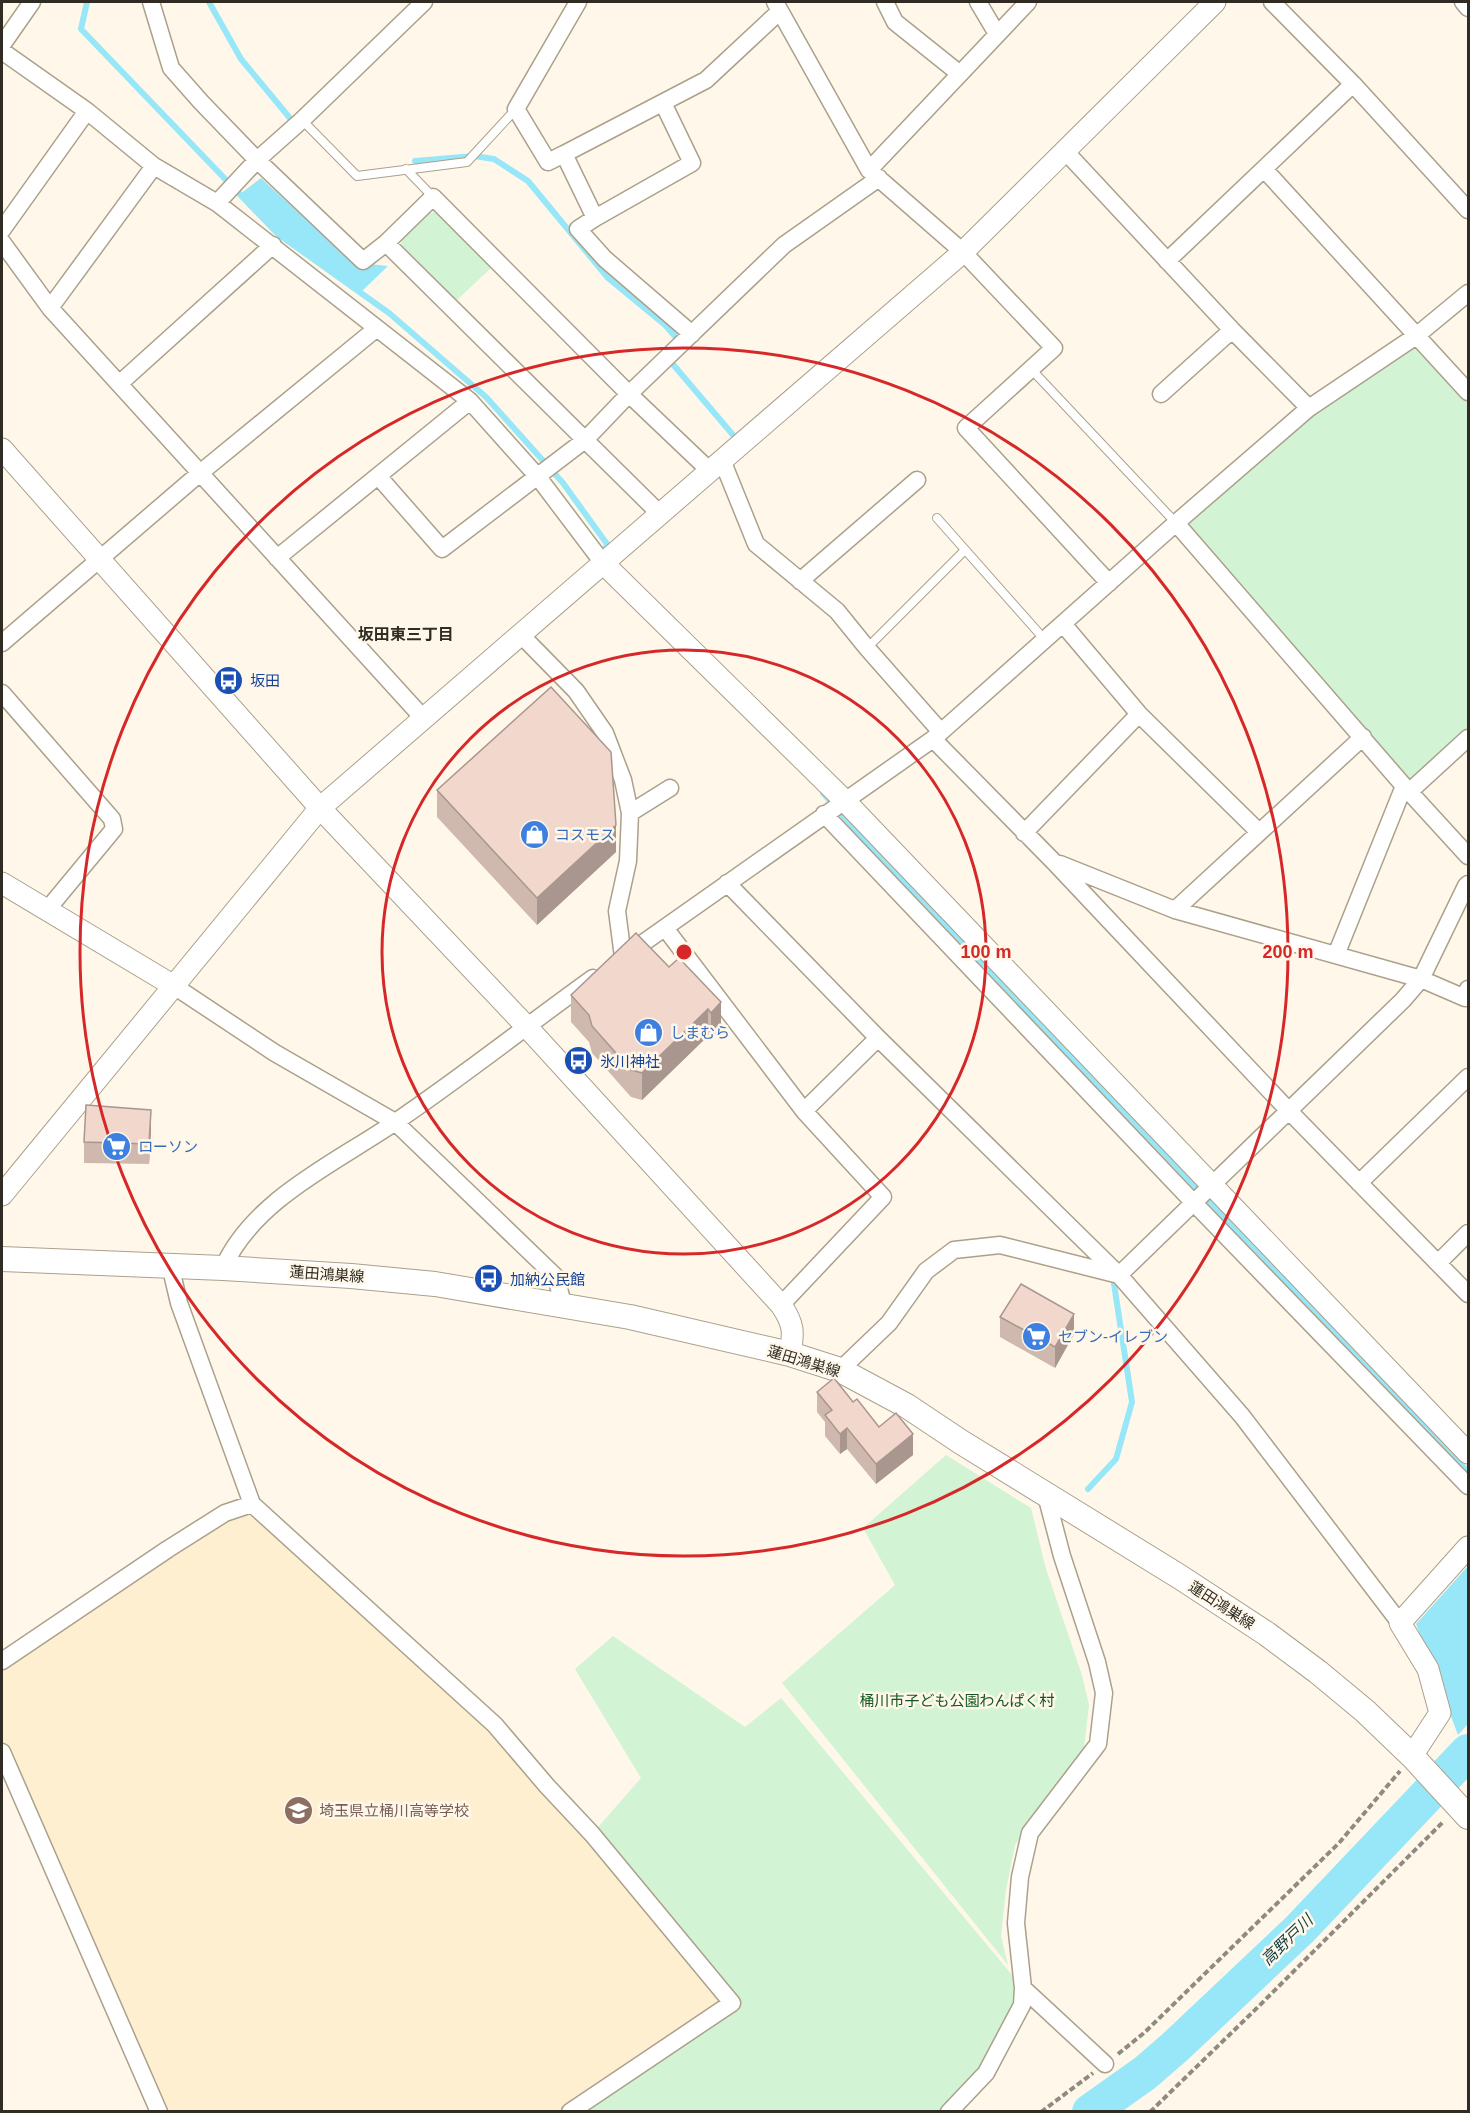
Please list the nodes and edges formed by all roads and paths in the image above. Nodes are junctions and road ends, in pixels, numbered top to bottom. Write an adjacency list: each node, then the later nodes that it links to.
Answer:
1 (32, 2): 14 (street)
2 (151, 2): 24 (street)
3 (424, 2): 21 (street)
4 (578, 2): 19 (street)
5 (885, 2): 16 (street)
6 (978, 2): 13 (street)
7 (1028, 2): 13 (street)
8 (1215, 2): 22 (street)
9 (1272, 2): 17 (street)
10 (1462, 2): 12 (street)
11 (778, 6): 18 (street); 28 (street)
12 (1468, 8)
13 (997, 34): 16 (street)
14 (2, 45)
15 (2, 51): 20 (street)
16 (960, 74): 28 (street)
17 (1353, 84): 27 (street); 31 (street)
18 (663, 103): 23 (street); 32 (street)
19 (516, 109): 23 (street); 26 (lane)
20 (87, 111): 25 (street); 33 (street)
21 (302, 120): 24 (street); 26 (lane)
22 (1065, 151): 37 (street); 38 (street)
23 (564, 154): 32 (street)
24 (257, 160): 30 (street); 35 (street)
25 (154, 166): 30 (street); 40 (street)
26 (406, 169): 29 (lane)
27 (1264, 169): 38 (street); 44 (street)
28 (874, 174): 37 (street); 43 (street)
29 (433, 197): 35 (street); 48 (street)
30 (218, 203): 36 (street)
31 (1468, 210)
32 (595, 218): 43 (street)
33 (2, 230)
34 (2, 242): 40 (street)
35 (386, 243): 52 (street)
36 (273, 245): 41 (street); 46 (street)
37 (963, 252): 45 (street); 54 (street)
38 (1167, 261): 42 (street)
39 (1468, 292): 44 (street)
40 (50, 308): 46 (street)
41 (377, 328): 50 (street); 55 (street)
42 (1232, 330): 49 (street); 51 (street)
43 (692, 334): 48 (street)
44 (1416, 336): 47 (street); 51 (street)
45 (1031, 369): 61 (lane); 67 (street)
46 (119, 384): 55 (street)
47 (1468, 392)
48 (629, 394): 52 (street); 54 (street)
49 (1161, 394)
50 (470, 401): 56 (street); 57 (street)
51 (1310, 408): 61 (street)
52 (585, 440): 57 (street); 59 (street)
53 (2, 449): 64 (street)
54 (716, 466): 59 (street); 66 (street)
55 (200, 473): 63 (street); 64 (street)
56 (378, 476): 57 (street); 63 (street)
57 (538, 477): 65 (street)
58 (917, 480): 66 (street)
59 (660, 514): 65 (street)
60 (937, 518): 62 (lane)
61 (1176, 523): 67 (street); 77 (street)
62 (965, 550): 70 (lane); 72 (lane)
63 (277, 558): 75 (street)
64 (100, 560): 71 (street); 82 (street)
65 (603, 563): 69 (street); 81 (street)
66 (800, 581): 72 (street)
67 (1109, 583): 68 (street)
68 (1063, 624): 70 (street); 74 (street)
69 (521, 634): 75 (street); 83 (street)
70 (1046, 640): 76 (street)
71 (2, 643)
72 (867, 648): 76 (street)
73 (2, 693): 92 (street)
74 (1139, 714): 85 (street); 86 (street)
75 (424, 718): 82 (street)
76 (937, 736): 81 (street); 86 (street)
77 (1363, 737): 80 (street); 85 (street)
78 (1468, 738): 80 (street)
79 (670, 788): 83 (street)
80 (1407, 789): 87 (street); 95 (street)
81 (844, 800): 84 (street); 107 (street)
82 (320, 808): 98 (street); 100 (street)
83 (630, 813): 96 (street)
84 (824, 814): 90 (street); 109 (street)
85 (1260, 832): 93 (street)
86 (1024, 833): 88 (street)
87 (1468, 856)
88 (1054, 862): 93 (street); 104 (street)
89 (2, 883): 92 (street)
90 (728, 883): 94 (street); 101 (street)
91 (1468, 884): 97 (street)
92 (47, 910): 98 (street)
93 (1175, 910): 95 (street)
94 (665, 928): 96 (street); 103 (street)
95 (1336, 955): 97 (street)
96 (624, 957): 100 (street)
97 (1421, 979): 99 (street); 104 (street)
98 (174, 986): 105 (street); 108 (street)
99 (1468, 989)
100 (526, 1026): 105 (street); 118 (street)
101 (879, 1038): 103 (street); 115 (street)
102 (1468, 1077): 106 (street)
103 (804, 1111): 118 (street)
104 (1289, 1111): 106 (street); 107 (street)
105 (395, 1122): 114 (street); 117 (street)
106 (1359, 1183): 112 (street)
107 (1213, 1185): 109 (street); 121 (street)
108 (2, 1195)
109 (1194, 1203): 115 (street); 122 (street)
110 (1468, 1233): 112 (street)
111 (2, 1259): 113 (main road, 蓮田鴻巣線)
112 (1438, 1263): 116 (street)
113 (170, 1265): 114 (main road, 蓮田鴻巣線); 124 (street)
114 (223, 1268): 117 (main road, 蓮田鴻巣線)
115 (1119, 1275): 120 (street); 126 (street)
116 (1468, 1294)
117 (563, 1304): 119 (main road, 蓮田鴻巣線)
118 (781, 1305): 119 (street)
119 (790, 1354): 120 (main road, 蓮田鴻巣線)
120 (840, 1370): 123 (main road, 蓮田鴻巣線)
121 (1468, 1453)
122 (1468, 1486)
123 (1046, 1495): 129 (main road, 蓮田鴻巣線); 131 (street)
124 (252, 1504): 127 (street); 134 (street)
125 (1468, 1547): 126 (street)
126 (1400, 1623): 129 (street)
127 (2, 1661)
128 (2, 1752): 133 (street)
129 (1412, 1756): 130 (main road, 蓮田鴻巣線); 132 (path)
130 (1466, 1806): 137 (path)
131 (1023, 1988): 132 (street); 135 (street)
132 (1105, 2064): 136 (path)
133 (159, 2112)
134 (570, 2112)
135 (949, 2112)
136 (1041, 2112)
137 (1150, 2112)

